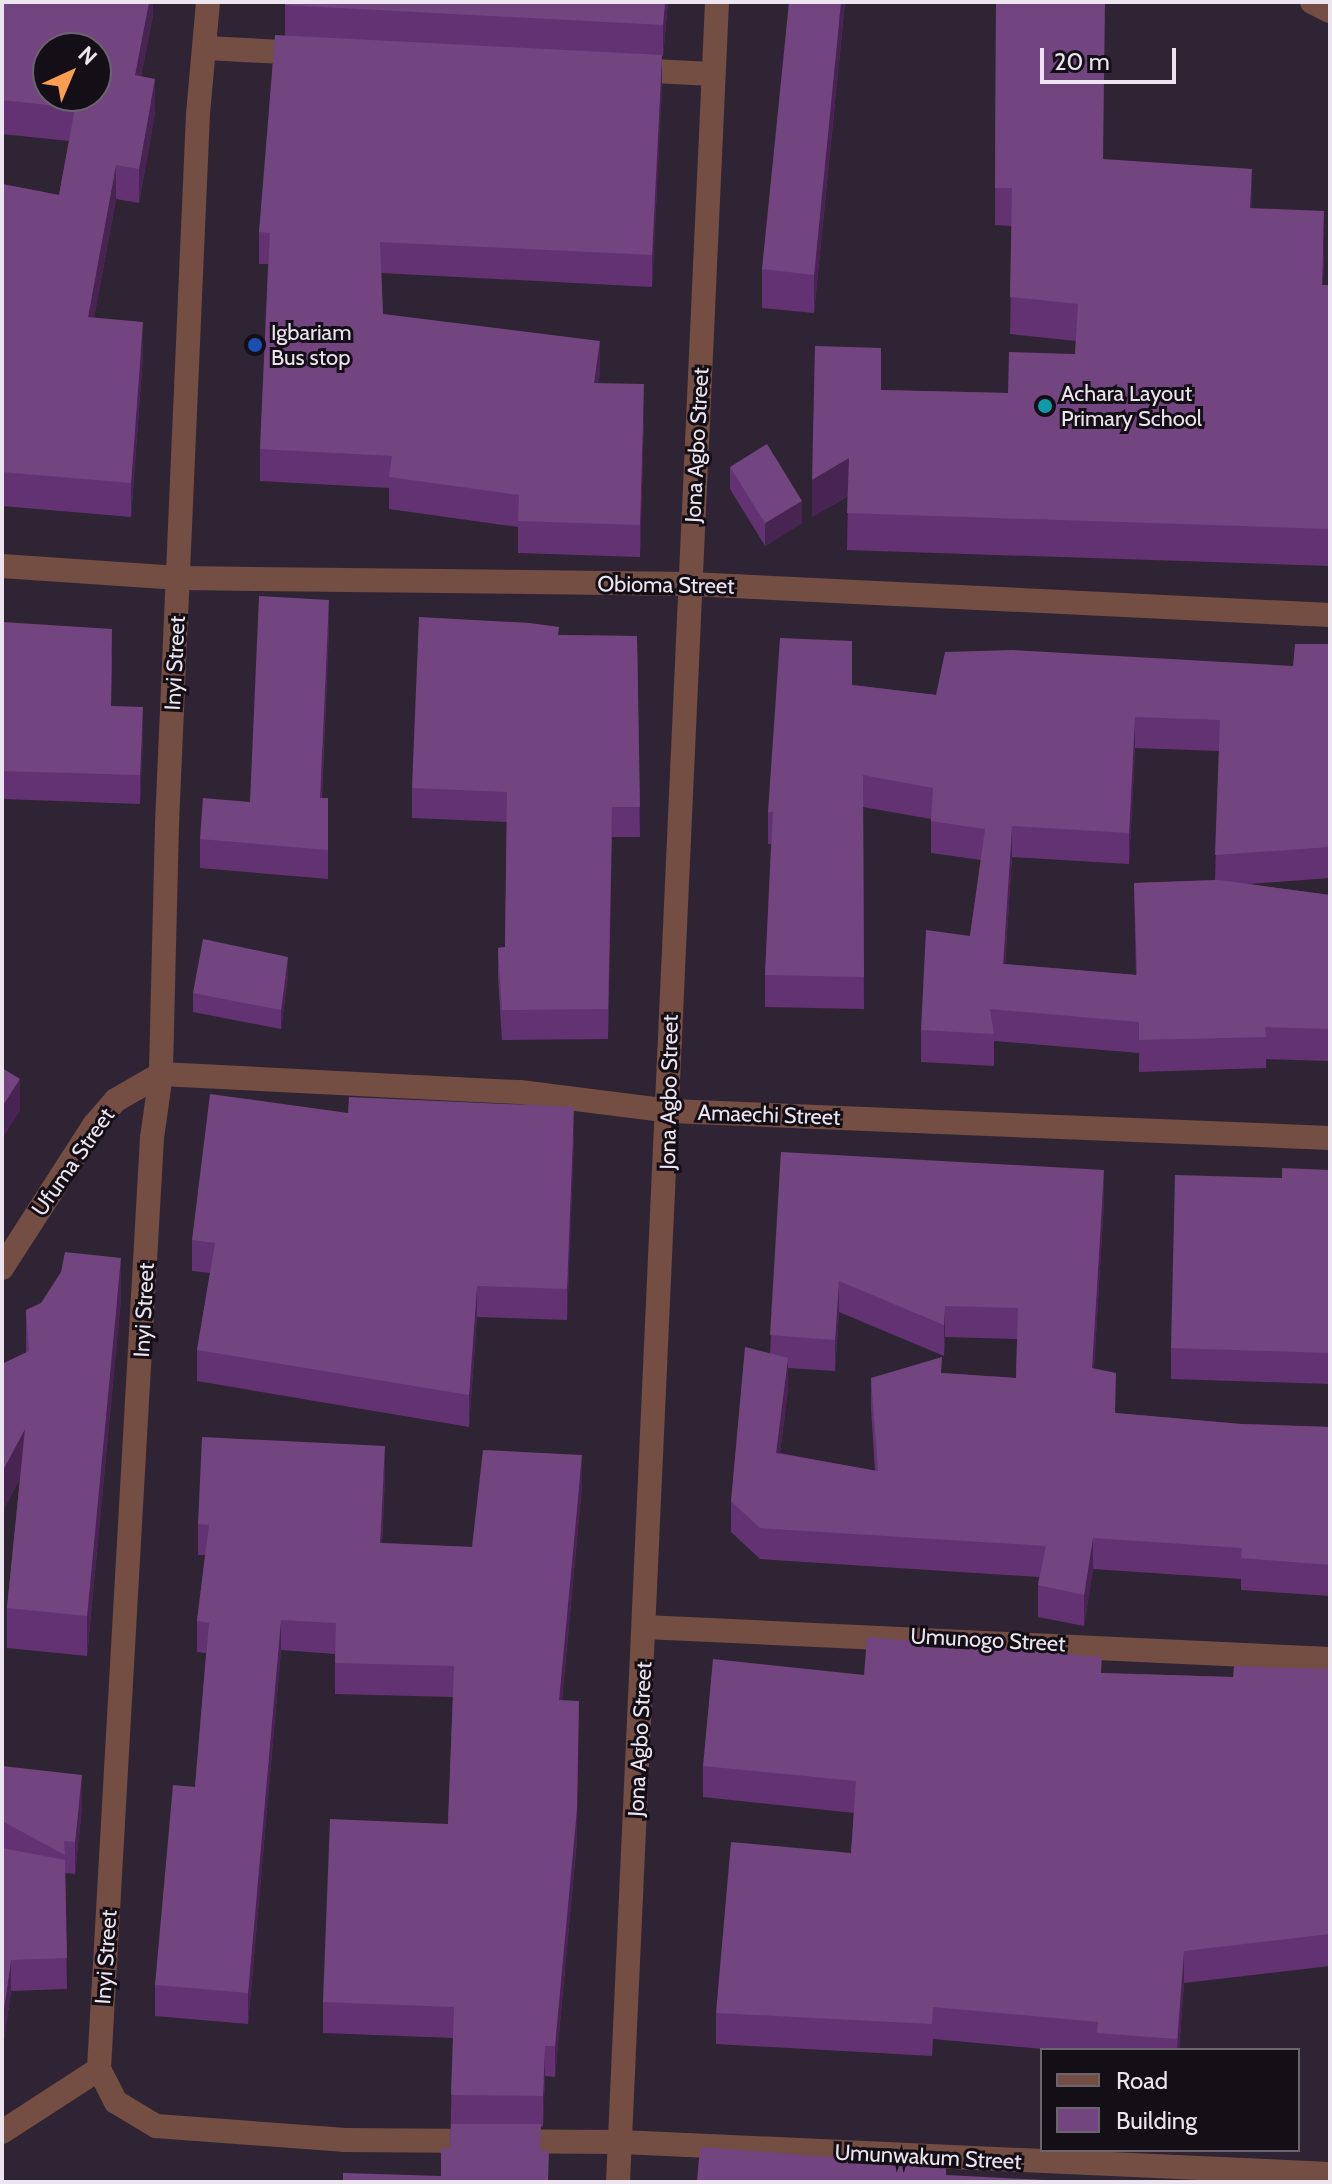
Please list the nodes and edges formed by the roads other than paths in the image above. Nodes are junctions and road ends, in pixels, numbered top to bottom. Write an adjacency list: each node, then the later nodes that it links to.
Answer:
1 (208, 2): 5 (street, Inyi Street)
2 (717, 2): 8 (street, Jona Agbo Street)
3 (1312, 2): 4 (street)
4 (1330, 11)
5 (206, 48): 6 (street); 10 (street, Inyi Street)
6 (333, 55)
7 (602, 68): 8 (street)
8 (713, 74): 11 (street, Jona Agbo Street)
9 (2, 566): 10 (street, Obioma Street)
10 (179, 578): 11 (street, Obioma Street); 13 (street, Inyi Street)
11 (691, 584): 12 (street, Obioma Street); 14 (street, Jona Agbo Street)
12 (1330, 615)
13 (161, 1074): 14 (street, Amaechi Street); 16 (street, Ufuma Street); 19 (street, Inyi Street)
14 (670, 1111): 15 (street, Amaechi Street); 17 (street, Jona Agbo Street)
15 (1330, 1138)
16 (2, 1268)
17 (645, 1627): 18 (street, Umunogo Street); 21 (street, Jona Agbo Street)
18 (1330, 1659)
19 (99, 2069): 20 (street); 21 (street)
20 (2, 2132)
21 (621, 2142): 22 (street, Umunwakum Street); 23 (street, Jona Agbo Street)
22 (1330, 2174)
23 (618, 2182)

